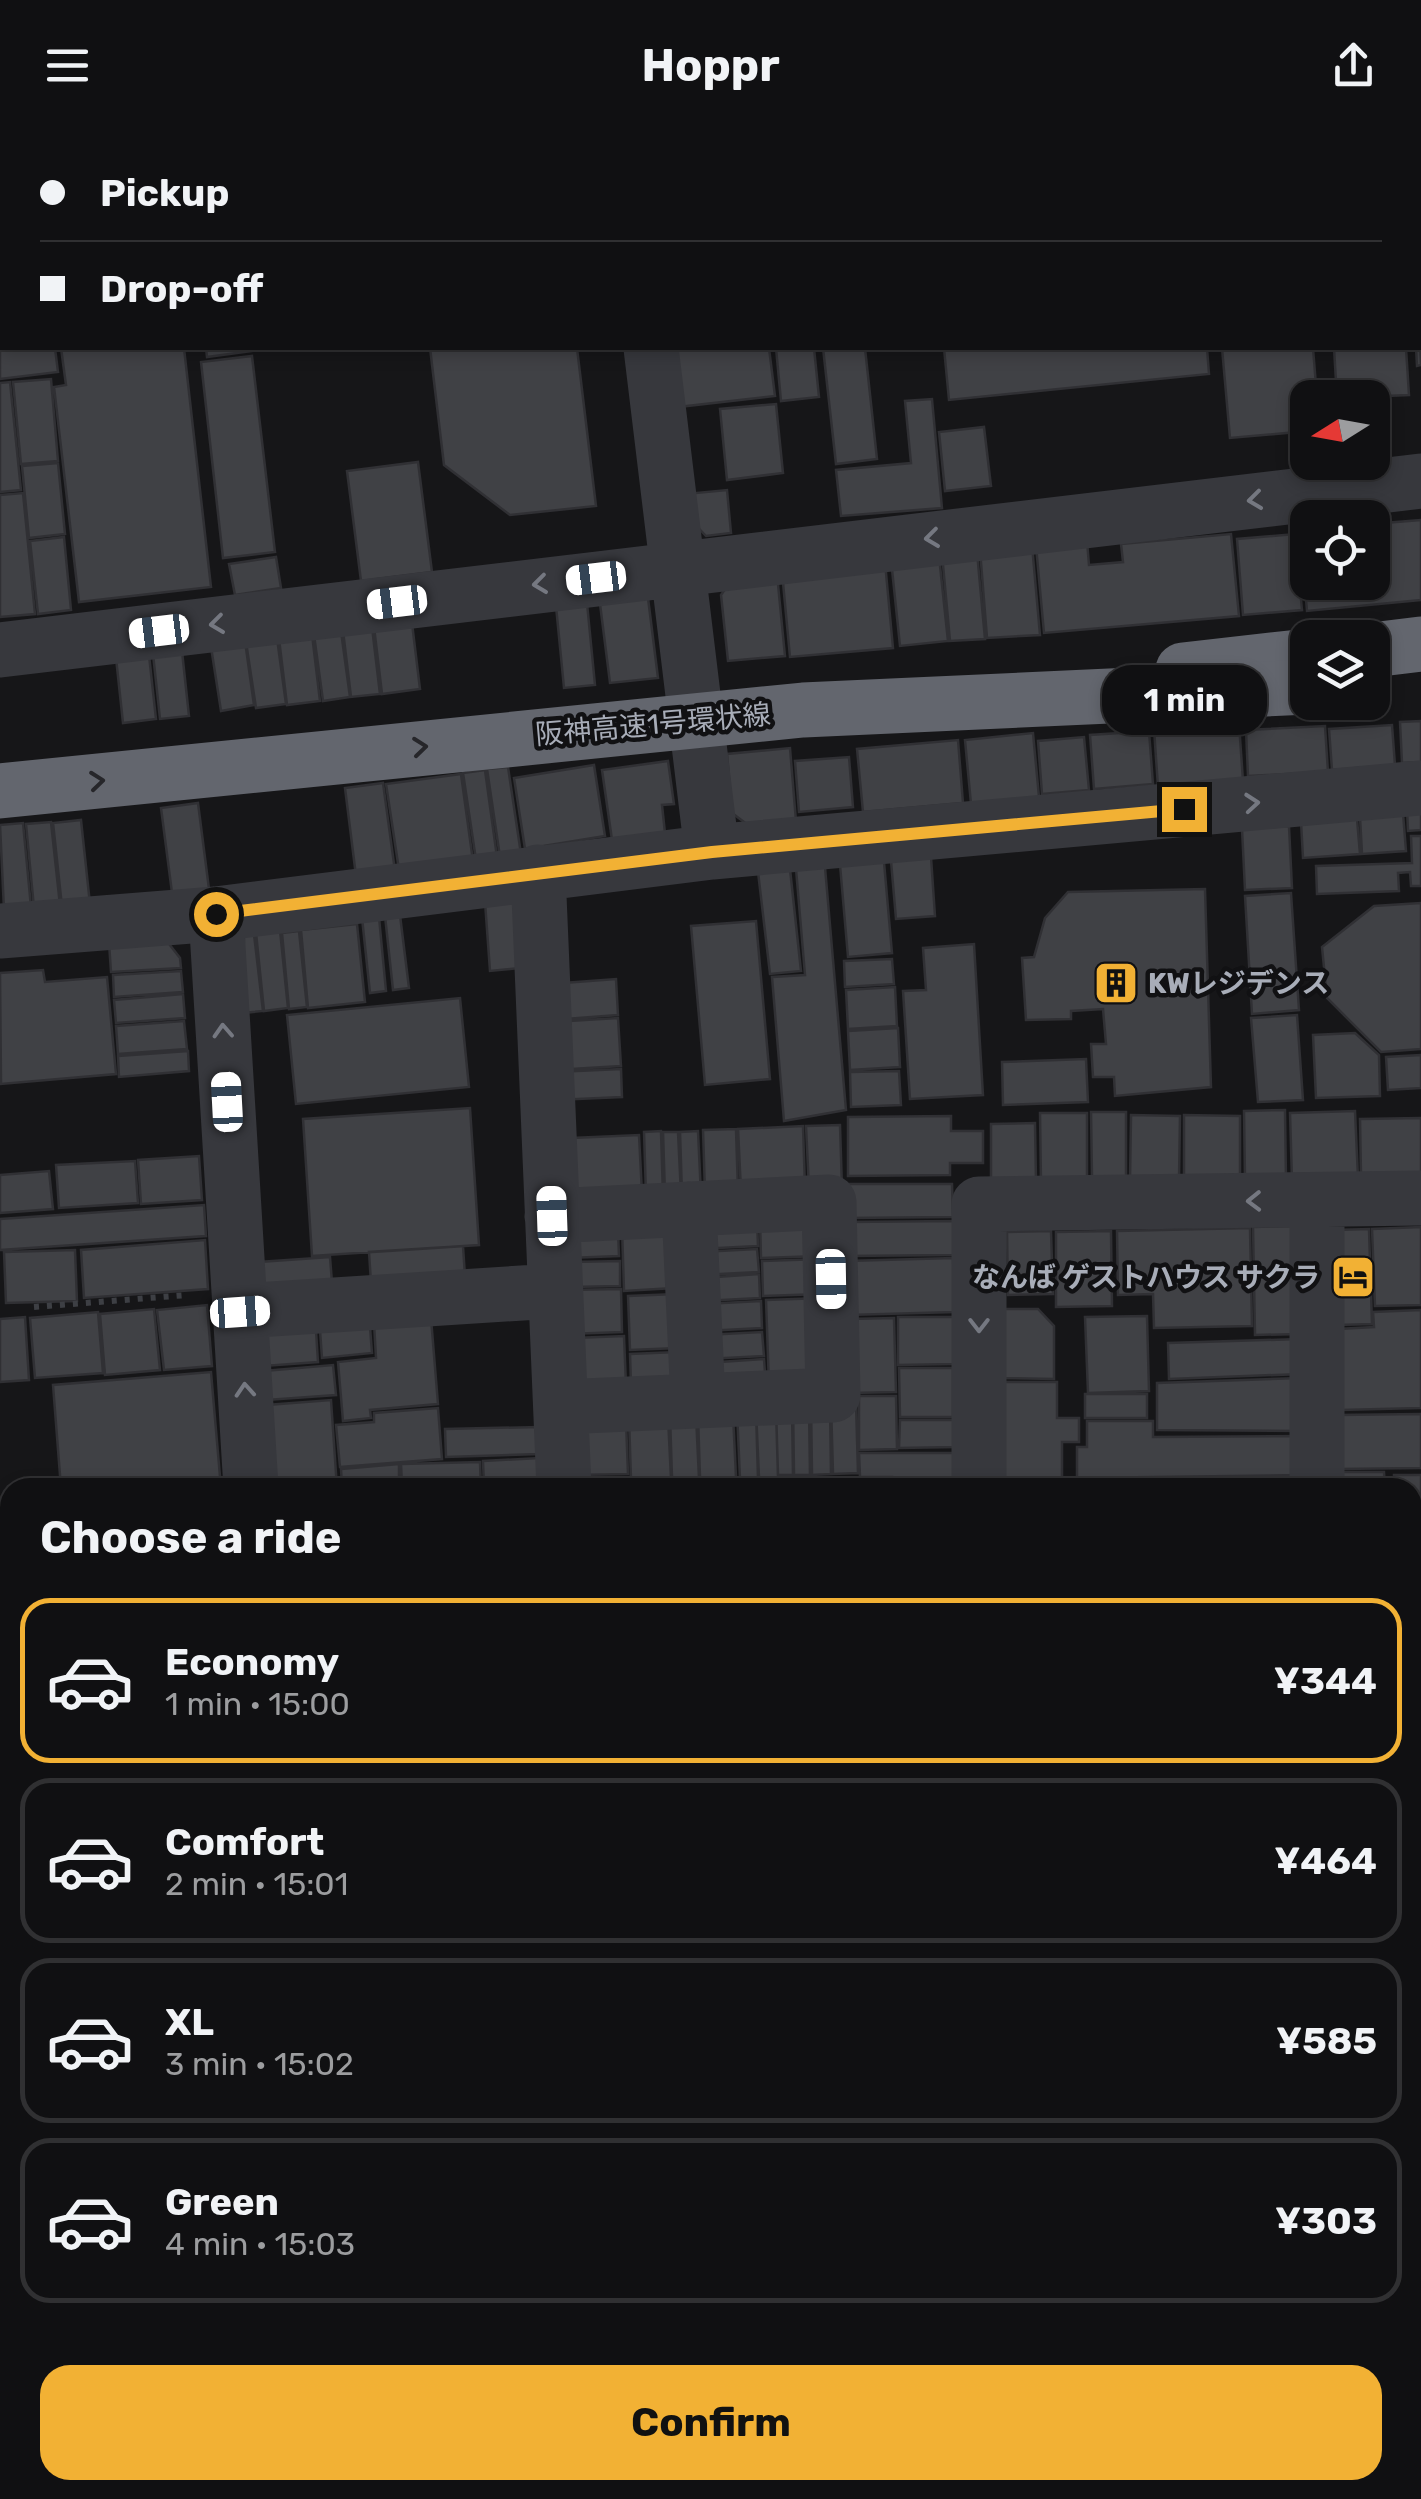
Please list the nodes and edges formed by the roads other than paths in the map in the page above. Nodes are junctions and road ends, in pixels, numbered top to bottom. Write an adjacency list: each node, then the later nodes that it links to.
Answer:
1 (651, 350): 3 (street)
2 (1421, 481): 3 (street, one-way to 3)
3 (675, 568): 6 (street, one-way to 6); 14 (street)
4 (1421, 644): 5 (highway)
5 (1390, 648)
6 (0, 650)
7 (1290, 658): 11 (highway, bridge)
8 (1421, 682): 9 (highway)
9 (1390, 683)
10 (1290, 689): 11 (highway, 阪神高速1号環状線, bridge)
11 (802, 710): 13 (highway, 阪神高速1号環状線, one-way to 11, bridge)
12 (1421, 788): 14 (street, one-way to 12)
13 (0, 791)
14 (712, 852): 15 (street)
15 (538, 872): 16 (street); 21 (street)
16 (216, 914): 17 (street); 23 (street, one-way to 16)
17 (0, 930)
18 (1421, 1198): 19 (street)
19 (1317, 1201): 28 (street, one-way to 28); 29 (street)
20 (689, 1210): 21 (street); 24 (street); 24 (street)
21 (552, 1216): 22 (street)
22 (554, 1291): 23 (street); 25 (street)
23 (239, 1301): 26 (street, one-way to 23)
24 (698, 1400): 25 (street)
25 (561, 1407): 27 (street)
26 (250, 1478)
27 (564, 1478)
28 (979, 1478)
29 (1317, 1478)

